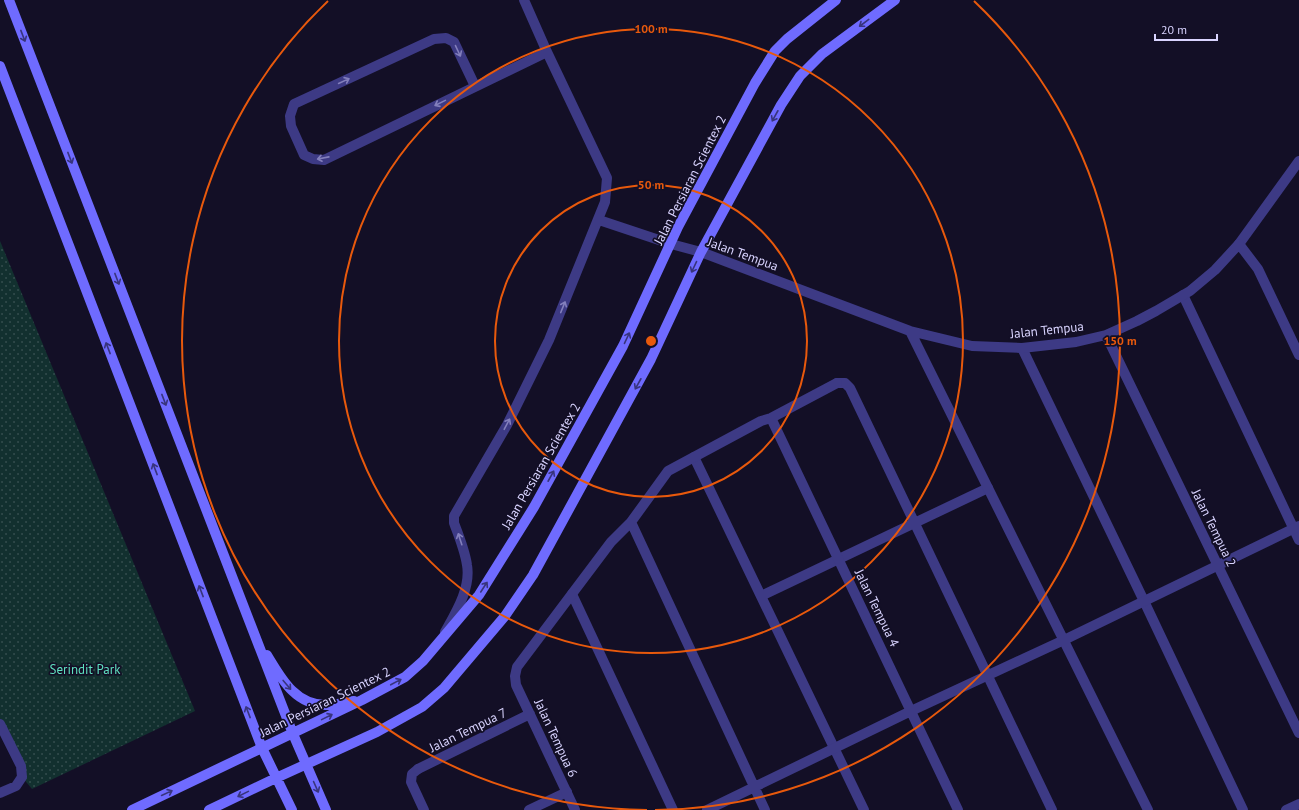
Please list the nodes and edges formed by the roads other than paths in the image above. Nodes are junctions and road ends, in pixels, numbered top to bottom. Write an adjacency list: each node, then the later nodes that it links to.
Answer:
1 (9, 0): 30 (street, one-way to 30)
2 (524, 0): 5 (street)
3 (836, 0): 10 (street, Jalan Persiaran Scientex 2)
4 (895, 0): 12 (street, one-way to 12)
5 (547, 52): 7 (street); 9 (street)
6 (0, 66): 40 (street, one-way to 6)
7 (475, 86): 7 (street, one-way to 7)
8 (1299, 161): 11 (street, Jalan Tempua)
9 (599, 220): 10 (street, Jalan Tempua); 32 (street, one-way to 9)
10 (671, 244): 12 (street, Jalan Tempua); 32 (street, Jalan Persiaran Scientex 2, one-way to 10)
11 (1239, 244): 13 (street, Jalan Tempua); 17 (street)
12 (701, 252): 14 (street, Jalan Tempua); 42 (street, one-way to 42)
13 (1183, 294): 15 (street, Jalan Tempua); 23 (street)
14 (910, 330): 16 (street, Jalan Tempua); 20 (street)
15 (1106, 335): 16 (street, Jalan Tempua); 26 (street, Jalan Tempua 2)
16 (1022, 348): 29 (street)
17 (1299, 355)
18 (771, 418): 19 (street); 22 (street); 25 (street, Jalan Tempua 4)
19 (694, 457): 21 (street); 28 (street)
20 (988, 488): 22 (street); 31 (street)
21 (631, 522): 27 (street); 44 (street)
22 (914, 522): 25 (street); 33 (street)
23 (1296, 527): 24 (street); 26 (street)
24 (1299, 540)
25 (839, 558): 28 (street); 35 (street, Jalan Tempua 4)
26 (1218, 565): 29 (street); 38 (street, Jalan Tempua 2)
27 (572, 594): 36 (street, Jalan Tempua 6); 55 (street)
28 (761, 596): 41 (street)
29 (1144, 600): 31 (street); 62 (street)
30 (252, 628): 34 (street, one-way to 34); 39 (street)
31 (1064, 640): 33 (street); 61 (street)
32 (440, 641): 34 (street, Jalan Persiaran Scientex 2, one-way to 32)
33 (988, 675): 35 (street); 60 (street)
34 (362, 700): 39 (street, Jalan Persiaran Scientex 2, one-way to 34)
35 (912, 710): 41 (street); 59 (street, Jalan Tempua 4)
36 (530, 714): 45 (street, Jalan Tempua 6); 52 (street, Jalan Tempua 7)
37 (0, 724): 46 (street)
38 (1299, 733)
39 (293, 734): 40 (street, Jalan Persiaran Scientex 2); 42 (street)
40 (262, 748): 43 (street); 48 (street, Jalan Persiaran Scientex 2, one-way to 40)
41 (835, 748): 44 (street); 58 (street)
42 (306, 764): 43 (street); 51 (street, one-way to 51)
43 (276, 778): 49 (street, one-way to 49); 50 (street)
44 (754, 787): 56 (street); 57 (street)
45 (567, 792): 53 (street); 54 (street, Jalan Tempua 6)
46 (0, 793)
47 (1299, 804): 63 (street)
48 (132, 810)
49 (209, 810)
50 (292, 810)
51 (326, 810)
52 (424, 810)
53 (529, 810)
54 (575, 810)
55 (673, 810)
56 (707, 810)
57 (765, 810)
58 (864, 810)
59 (958, 810)
60 (1052, 810)
61 (1148, 810)
62 (1243, 810)
63 (1286, 810)

